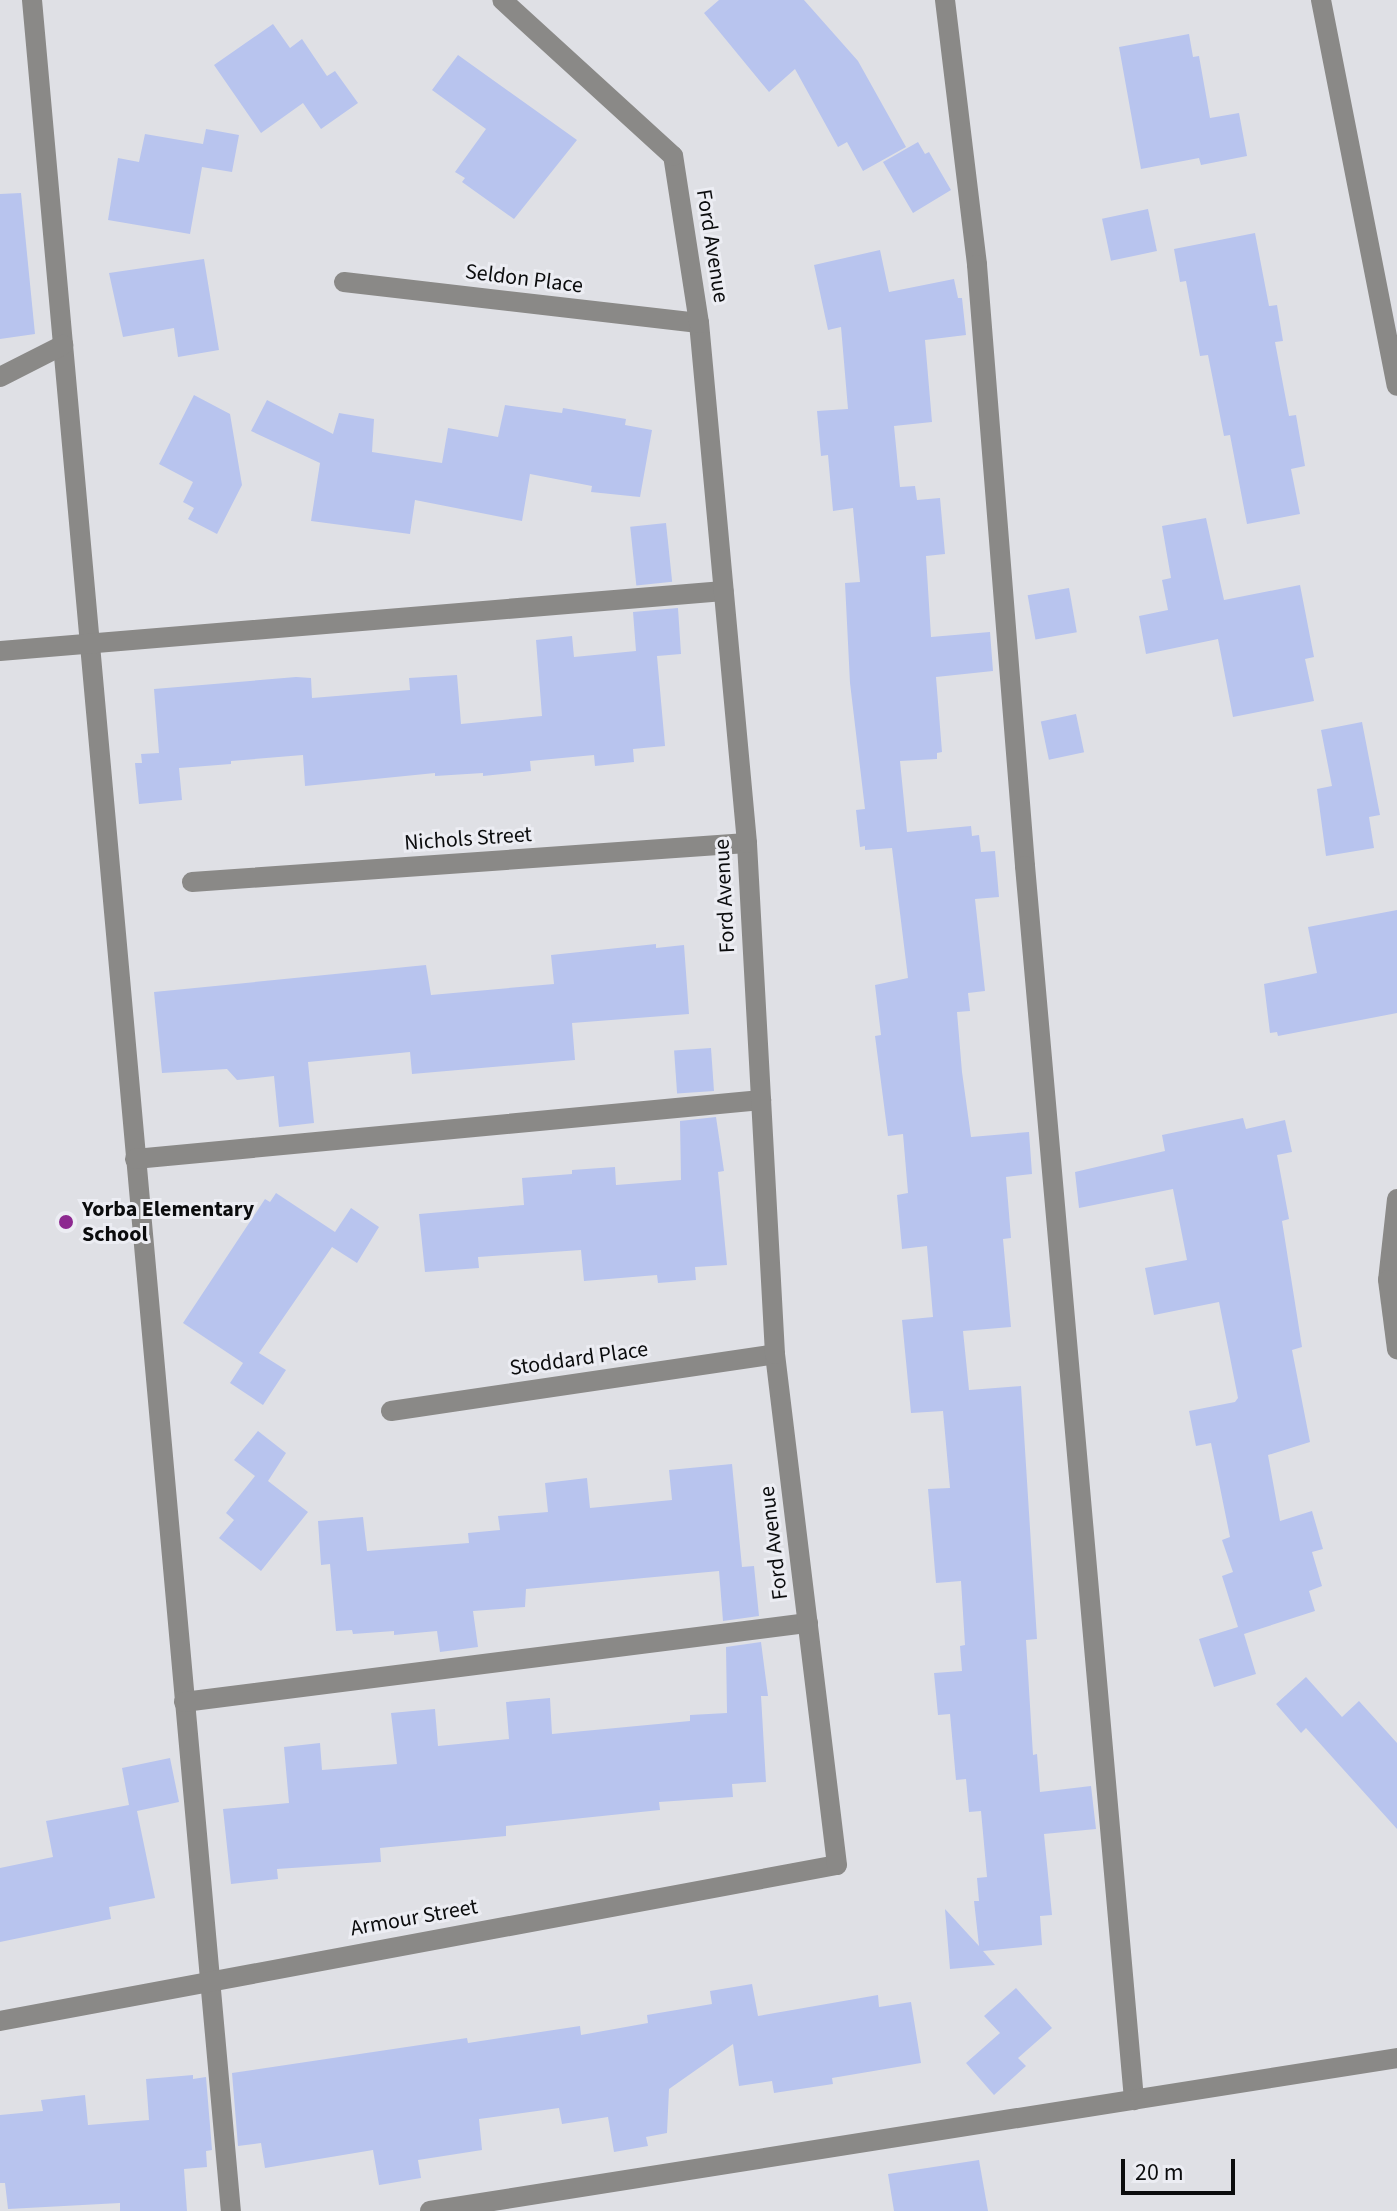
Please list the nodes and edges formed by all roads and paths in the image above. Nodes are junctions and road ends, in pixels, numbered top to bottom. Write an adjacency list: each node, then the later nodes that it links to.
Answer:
1 (32, 0): 7 (street)
2 (502, 0): 6 (street, Ford Avenue)
3 (945, 0): 27 (street)
4 (1321, 0): 9 (street)
5 (344, 282): 6 (street, Seldon Place)
6 (699, 323): 10 (street, Ford Avenue)
7 (63, 345): 8 (street); 11 (street)
8 (0, 377)
9 (1397, 386)
10 (724, 591): 11 (street); 13 (street, Ford Avenue)
11 (90, 643): 12 (street); 16 (street)
12 (0, 651)
13 (747, 843): 14 (street, Nichols Street); 15 (street, Ford Avenue)
14 (192, 882)
15 (761, 1100): 16 (street); 19 (street, Ford Avenue)
16 (135, 1159): 22 (street)
17 (1397, 1199): 18 (street)
18 (1397, 1349)
19 (775, 1354): 20 (street, Stoddard Place); 21 (street, Ford Avenue)
20 (391, 1411)
21 (808, 1623): 22 (street); 23 (street, Ford Avenue)
22 (184, 1702): 24 (street)
23 (837, 1865): 24 (street, Armour Street)
24 (209, 1981): 25 (street, Armour Street); 28 (street)
25 (0, 2021)
26 (1397, 2058): 27 (street)
27 (1134, 2100): 29 (street)
28 (231, 2211)
29 (430, 2211)

